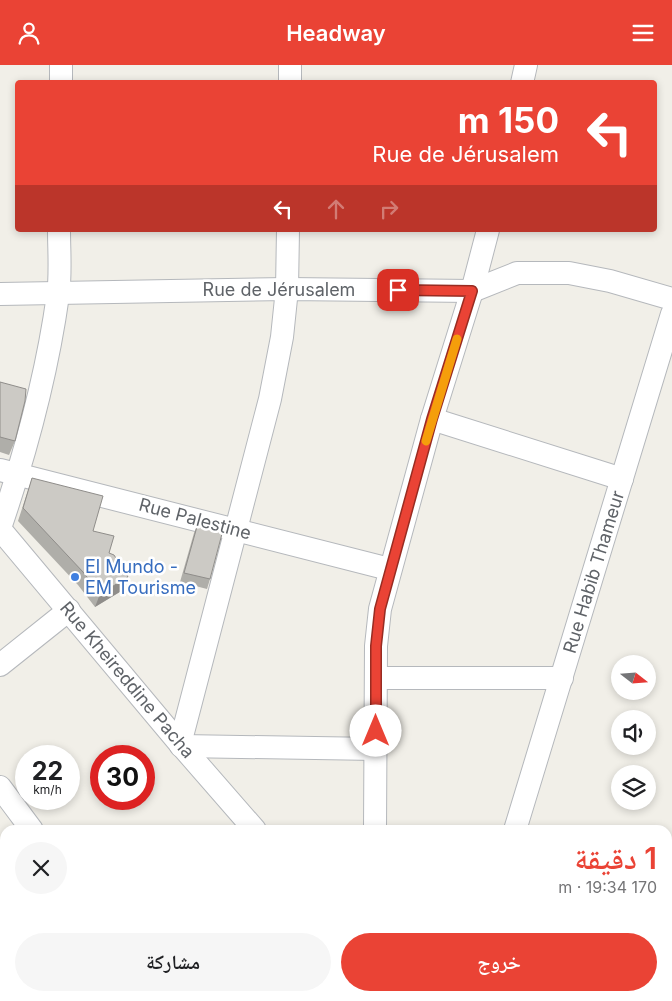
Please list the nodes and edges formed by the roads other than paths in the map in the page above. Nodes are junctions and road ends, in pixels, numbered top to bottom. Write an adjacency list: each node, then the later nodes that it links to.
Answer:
1 (61, 65): 4 (street)
2 (290, 65): 5 (street)
3 (526, 65): 6 (street)
4 (60, 80)
5 (290, 80)
6 (523, 80)
7 (59, 232): 12 (street)
8 (288, 232): 10 (street)
9 (487, 232): 11 (street)
10 (287, 289): 11 (street, Rue de Jérusalem); 12 (street, Rue de Jérusalem); 20 (street)
11 (472, 291): 14 (street, Rue de Jérusalem); 16 (street)
12 (58, 293): 13 (street, Rue de Jérusalem); 17 (street)
13 (0, 294)
14 (672, 299)
15 (672, 314): 18 (street, Rue Habib Thameur)
16 (432, 419): 18 (street); 21 (street)
17 (9, 472): 19 (street); 20 (street, Rue Palestine)
18 (622, 479): 25 (street, Rue Habib Thameur)
19 (0, 528): 22 (street, Rue Kheireddine Pacha)
20 (236, 530): 21 (street, Rue Palestine); 26 (street)
21 (389, 569): 24 (street)
22 (69, 610): 23 (street); 26 (street, Rue Kheireddine Pacha)
23 (0, 665)
24 (377, 678): 25 (street); 27 (street)
25 (562, 678): 32 (street, Rue Habib Thameur)
26 (181, 745): 27 (street); 30 (street, Rue Kheireddine Pacha)
27 (376, 749): 31 (street)
28 (4, 800): 29 (street)
29 (27, 825)
30 (251, 825)
31 (375, 825)
32 (517, 825)

